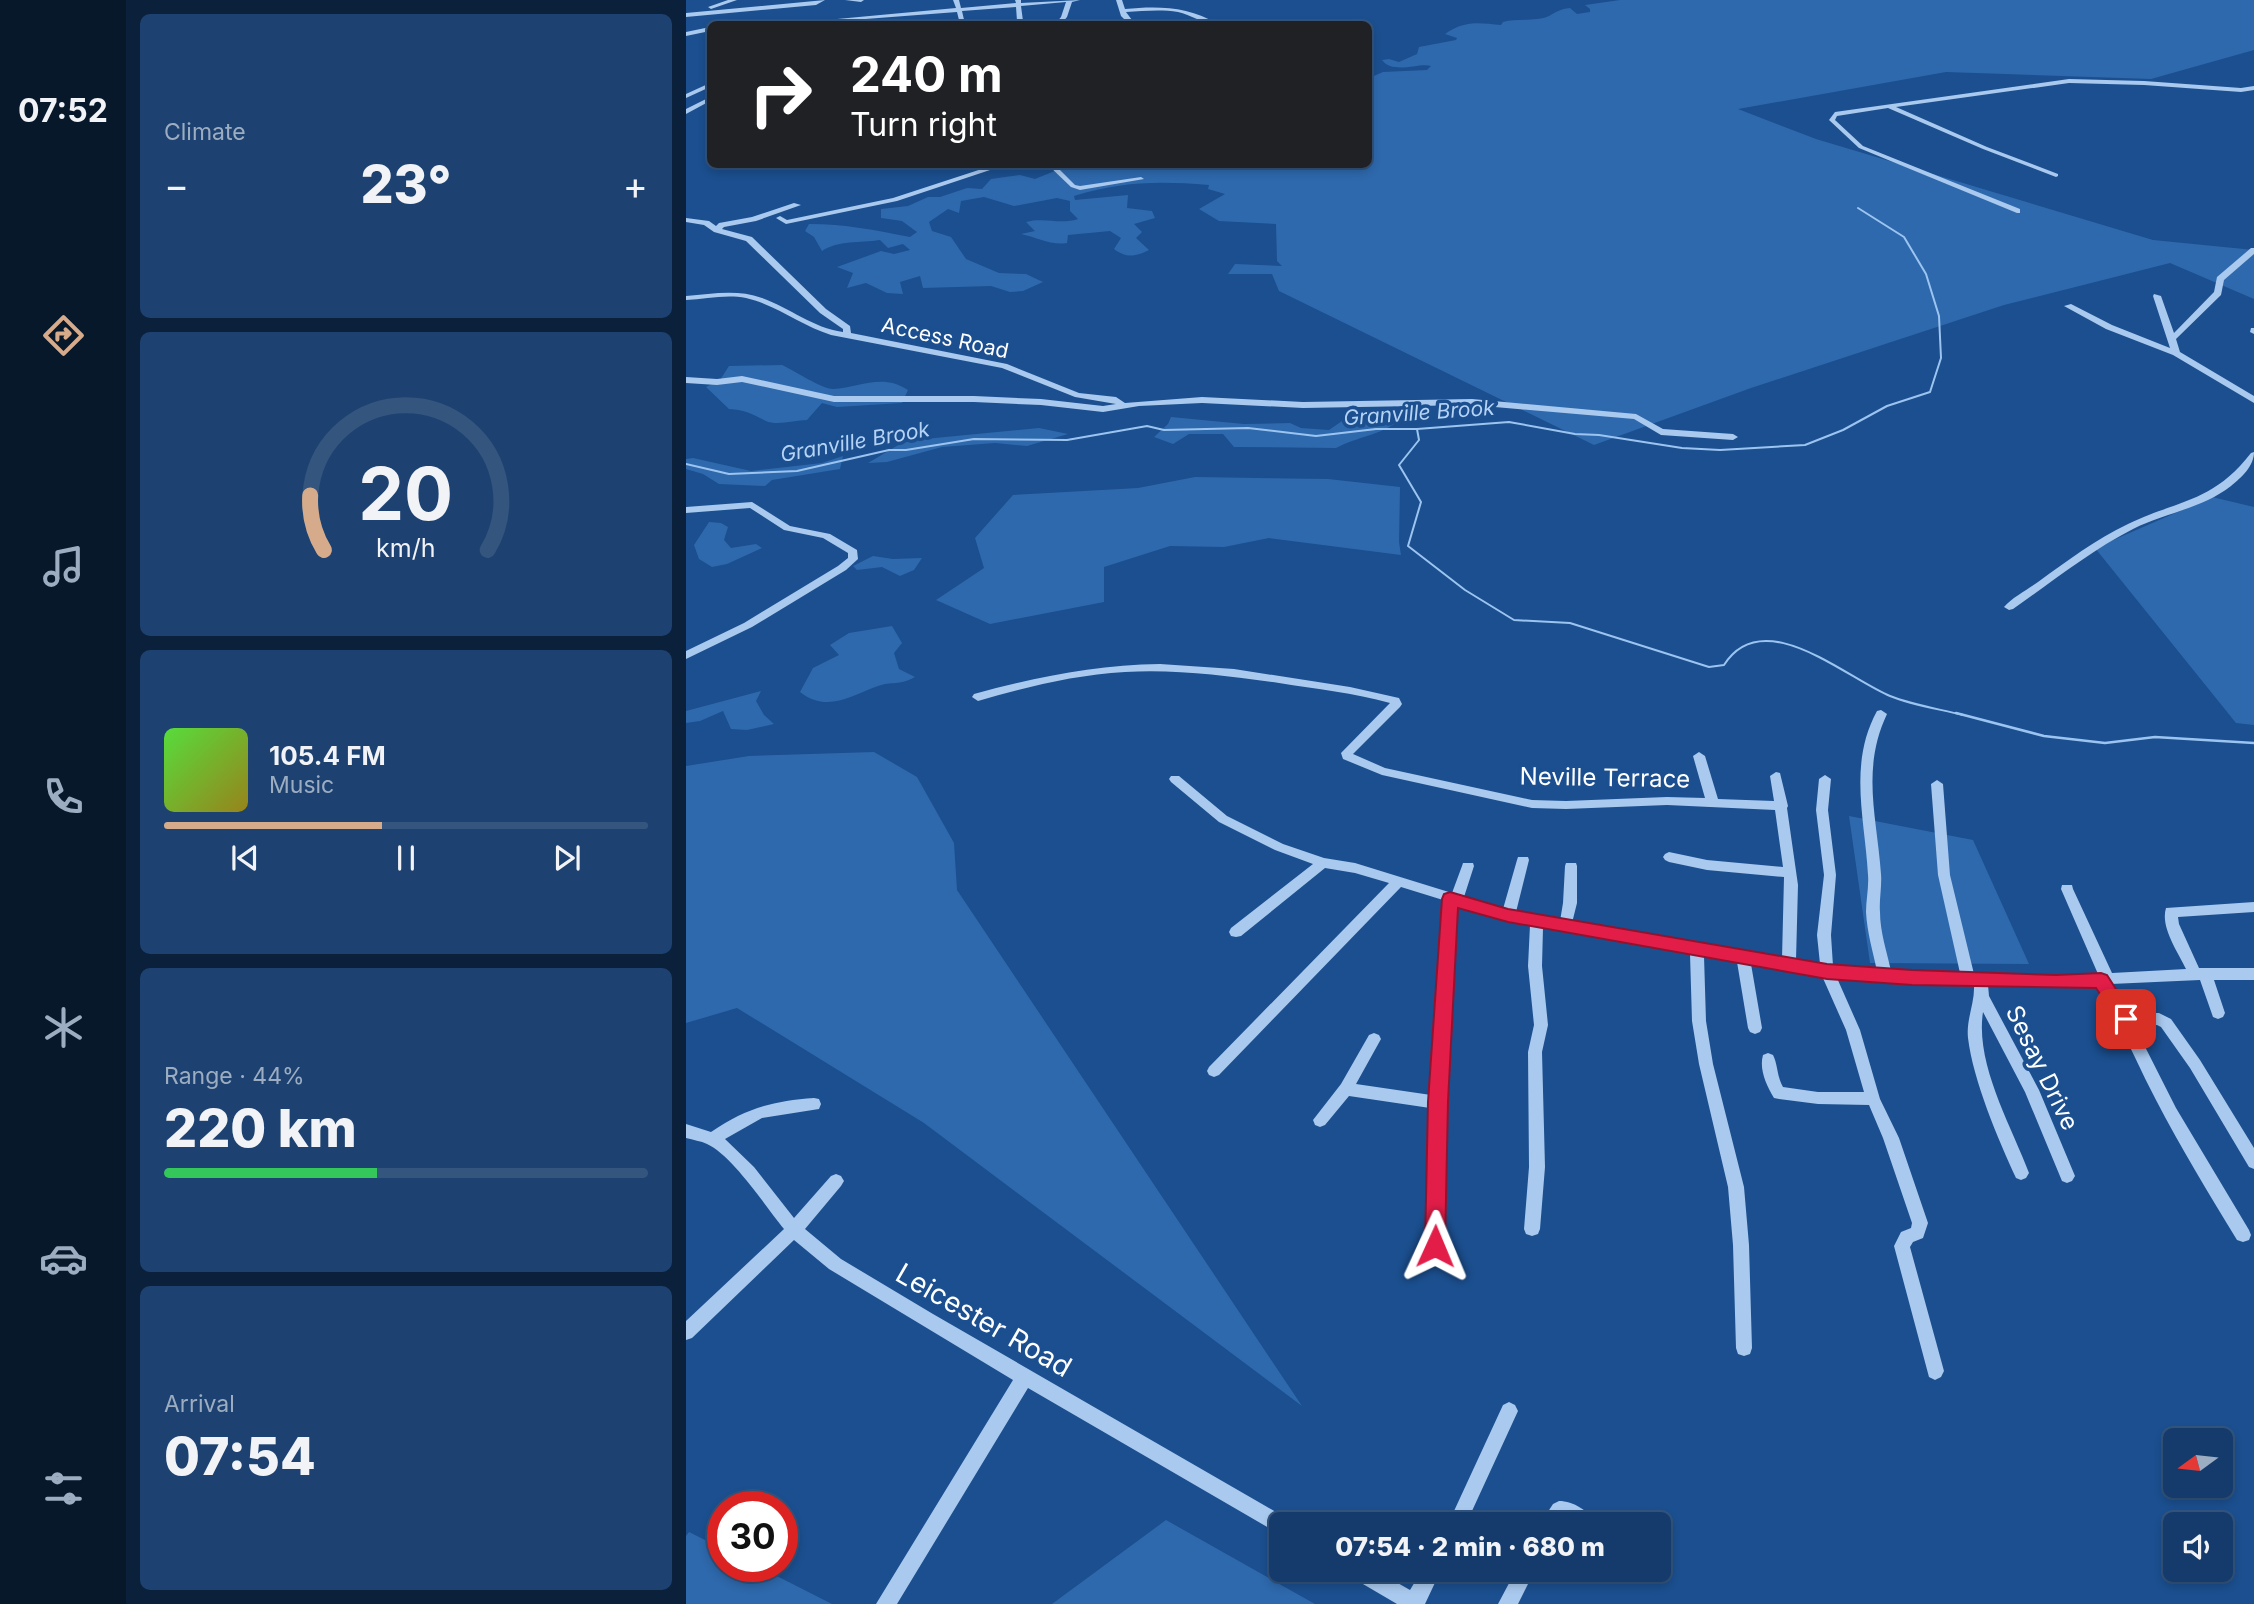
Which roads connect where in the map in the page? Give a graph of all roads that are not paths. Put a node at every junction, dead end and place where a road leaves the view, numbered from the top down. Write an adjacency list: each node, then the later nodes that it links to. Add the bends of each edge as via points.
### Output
1 (734, 0): 15 (street)
2 (822, 0): 15 (street)
3 (848, 0): 4 (street)
4 (861, 0)
5 (956, 0): 13 (street)
6 (1070, 0): 7 (street); 10 (street); 21 (street)
7 (1077, 0)
8 (1119, 0): 14 (street)
9 (1151, 0): 12 (street)
10 (1018, 2): 13 (street); 20 (street)
11 (692, 7): 15 (street)
12 (1159, 7): 14 (street); 23 (street, via 1190,11)
13 (957, 9): 16 (street); 19 (street)
14 (1123, 11): 22 (street)
15 (687, 15): 24 (street)
16 (873, 17): 17 (street); 18 (street)
17 (853, 21)
18 (884, 21)
19 (961, 21)
20 (1020, 21)
21 (1061, 21)
22 (1130, 21)
23 (1208, 21)
24 (686, 23)
25 (707, 30): 26 (street)
26 (686, 34)
27 (707, 86): 29 (street)
28 (2252, 91): 31 (street, via 2069,81)
29 (686, 96)
30 (707, 101): 32 (street)
31 (1890, 107): 35 (street); 37 (street, via 1835,114 1832,120 1861,147)
32 (686, 112)
33 (993, 168): 39 (street, via 895,200 786,222 780,218 797,205)
34 (1054, 168): 36 (street, via 1080,188)
35 (2056, 174)
36 (1141, 178)
37 (2017, 211)
38 (686, 220): 39 (street, Access Road)
39 (717, 230): 44 (street, Access Road, via 749,239 823,312 847,328)
40 (2254, 250): 45 (street, via 2220,279 2218,293)
41 (2157, 296): 45 (street)
42 (686, 299): 44 (street, via 746,296 830,333)
43 (2068, 306): 46 (street)
44 (848, 335): 49 (street, Access Road, via 1004,366 1078,395 1116,400)
45 (2172, 339): 46 (street)
46 (2176, 353): 48 (street)
47 (686, 380): 49 (street, Access Road, via 742,379 834,399 974,399 1103,409)
48 (2254, 400)
49 (1122, 405): 50 (street, via 1202,400 1303,405 1472,402 1636,417 1661,432)
50 (1733, 437)
51 (2254, 455): 54 (street, via 2240,475 2220,491 2132,526)
52 (686, 510): 53 (street, via 752,505)
53 (787, 528): 55 (street, via 826,536 853,552 853,559 748,625)
54 (2009, 607)
55 (686, 655)
56 (978, 697): 63 (street, Neville Terrace, via 1049,676 1123,667 1222,669 1395,701 1347,753 1382,771 1532,804)
57 (1881, 714): 85 (street, via 1867,754 1868,826 1873,914)
58 (1699, 756): 63 (street)
59 (1776, 776): 64 (street)
60 (1175, 779): 67 (street, via 1245,832)
61 (1825, 779): 82 (street, via 1822,810 1830,875 1824,935)
62 (1937, 784): 86 (street, Sesay Drive, via 1944,875)
63 (1713, 803): 64 (street, Neville Terrace)
64 (1782, 806): 70 (street)
65 (1669, 857): 70 (street)
66 (1523, 860): 75 (street)
67 (1323, 863): 71 (street); 78 (street)
68 (1468, 866): 73 (street)
69 (1571, 866): 77 (street)
70 (1788, 872): 81 (street, via 1793,905)
71 (1399, 881): 73 (street); 94 (street)
72 (2067, 889): 87 (street)
73 (1453, 899): 75 (street); 97 (street)
74 (2254, 907): 83 (street, via 2171,912 2172,923)
75 (1508, 916): 76 (street)
76 (1537, 921): 77 (street); 106 (street, via 1535,966 1541,1025 1535,1052 1537,1167)
77 (1564, 926): 79 (street)
78 (1236, 932)
79 (1697, 949): 80 (street); 111 (street, via 1699,1021 1706,1064 1736,1187)
80 (1743, 957): 81 (street); 91 (street)
81 (1789, 964): 82 (street)
82 (1827, 971): 85 (street); 96 (street, via 1853,1030)
83 (2200, 974): 84 (street); 87 (street); 89 (street)
84 (2254, 974)
85 (1885, 976): 86 (street)
86 (1974, 978): 87 (street); 88 (street, Sesay Drive)
87 (2104, 980): 90 (street)
88 (1982, 996): 103 (street, via 1976,1006 1980,1070); 104 (street, Sesay Drive, via 2032,1090)
89 (2218, 1013)
90 (2126, 1019): 102 (street, via 2166,1023); 108 (street, via 2178,1127)
91 (1755, 1028)
92 (1374, 1040): 95 (street)
93 (1769, 1059): 96 (street, via 1779,1093)
94 (1214, 1071)
95 (1346, 1089): 97 (street); 99 (street)
96 (1873, 1099): 112 (street, via 1920,1223 1917,1233 1907,1237 1902,1246)
97 (1438, 1102): 109 (street)
98 (814, 1104): 101 (street, via 754,1113)
99 (1320, 1119)
100 (686, 1132): 101 (street, Leicester Road)
101 (713, 1139): 107 (street, Leicester Road, via 749,1172)
102 (2254, 1162)
103 (2021, 1173)
104 (2067, 1176)
105 (836, 1181): 107 (street)
106 (1532, 1229)
107 (794, 1230): 110 (street); 113 (street, Leicester Road, via 864,1282)
108 (2243, 1235)
109 (1435, 1246)
110 (686, 1332)
111 (1744, 1348)
112 (1935, 1371)
113 (1025, 1377): 116 (street, Leicester Road); 120 (street)
114 (1509, 1411): 115 (street)
115 (1463, 1512)
116 (1269, 1519)
117 (1378, 1582): 121 (street)
118 (1426, 1582): 121 (street)
119 (1520, 1582): 122 (street)
120 (886, 1604)
121 (1414, 1604)
122 (1508, 1604)

